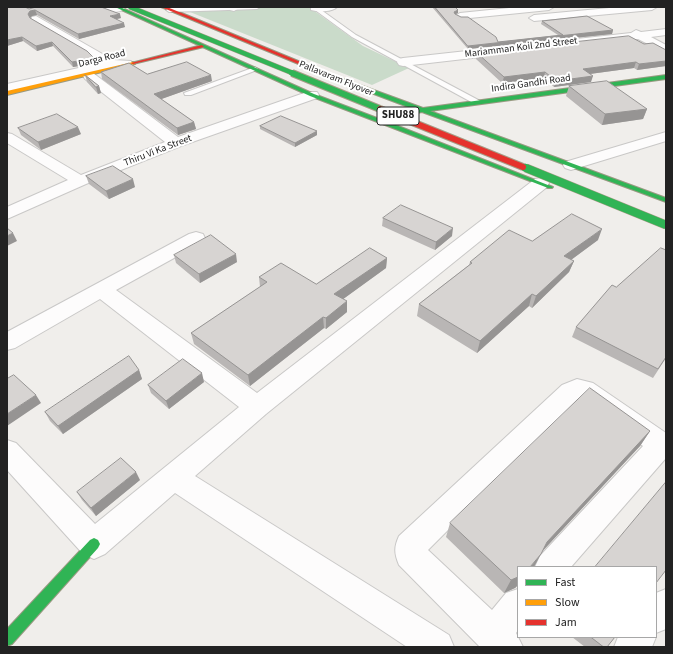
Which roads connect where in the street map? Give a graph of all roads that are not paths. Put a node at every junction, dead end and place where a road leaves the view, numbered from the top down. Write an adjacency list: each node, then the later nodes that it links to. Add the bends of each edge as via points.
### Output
1 (99, 7): 8 (lane, via 107,10)
2 (141, 7): 41 (main road, Pallavaram Flyover / SHU88, bridge, via 258,56)
3 (234, 7): 4 (lane); 9 (lane)
4 (257, 7)
5 (332, 7): 10 (street)
6 (555, 7): 12 (street)
7 (652, 7): 11 (street)
8 (123, 8): 17 (main road); 42 (main road, Pallavaram Flyover / SHU88, bridge)
9 (166, 8): 31 (main road)
10 (314, 8): 19 (lane, via 354,36)
11 (595, 10): 13 (street); 16 (street)
12 (460, 16)
13 (534, 18)
14 (36, 19): 20 (street)
15 (666, 32): 16 (street, Mariamman Koil 2nd Street)
16 (639, 35): 18 (street); 19 (street, Mariamman Koil 2nd Street)
17 (202, 46): 21 (main road, Darga Road); 22 (main road)
18 (664, 48)
19 (403, 62): 30 (lane)
20 (111, 64): 21 (street); 25 (street)
21 (128, 64): 23 (street); 26 (main road, Darga Road)
22 (254, 69): 27 (lane); 28 (main road)
23 (89, 76): 29 (street); 35 (street)
24 (666, 77): 30 (main road, Indira Gandhi Road)
25 (7, 88)
26 (7, 93)
27 (188, 93)
28 (312, 95): 32 (main road); 35 (street, Thiru Vi Ka Street)
29 (7, 96)
30 (478, 102): 31 (main road, Indira Gandhi Road)
31 (422, 110): 32 (main road, Indira Gandhi Road); 36 (main road)
32 (377, 120): 38 (main road)
33 (666, 136): 36 (street)
34 (7, 137): 37 (street)
35 (176, 143): 37 (street, Thiru Vi Ka Street)
36 (571, 165): 39 (main road)
37 (80, 181): 40 (street, Thiru Vi Ka Street)
38 (541, 183): 43 (main road); 47 (street)
39 (666, 200)
40 (7, 214)
41 (666, 216)
42 (666, 225)
43 (666, 234)
44 (196, 238): 45 (street)
45 (101, 289): 46 (street); 47 (street)
46 (7, 342)
47 (257, 407): 50 (street)
48 (663, 446): 52 (street); 58 (street, via 584,390 576,389 410,546 410,554)
49 (7, 451): 51 (street)
50 (174, 477): 51 (street); 59 (street)
51 (94, 544): 57 (main road)
52 (553, 566)
53 (666, 605): 55 (street)
54 (517, 607): 58 (street)
55 (657, 616)
56 (638, 638): 60 (street)
57 (7, 639)
58 (498, 641)
59 (437, 647)
60 (631, 647)

